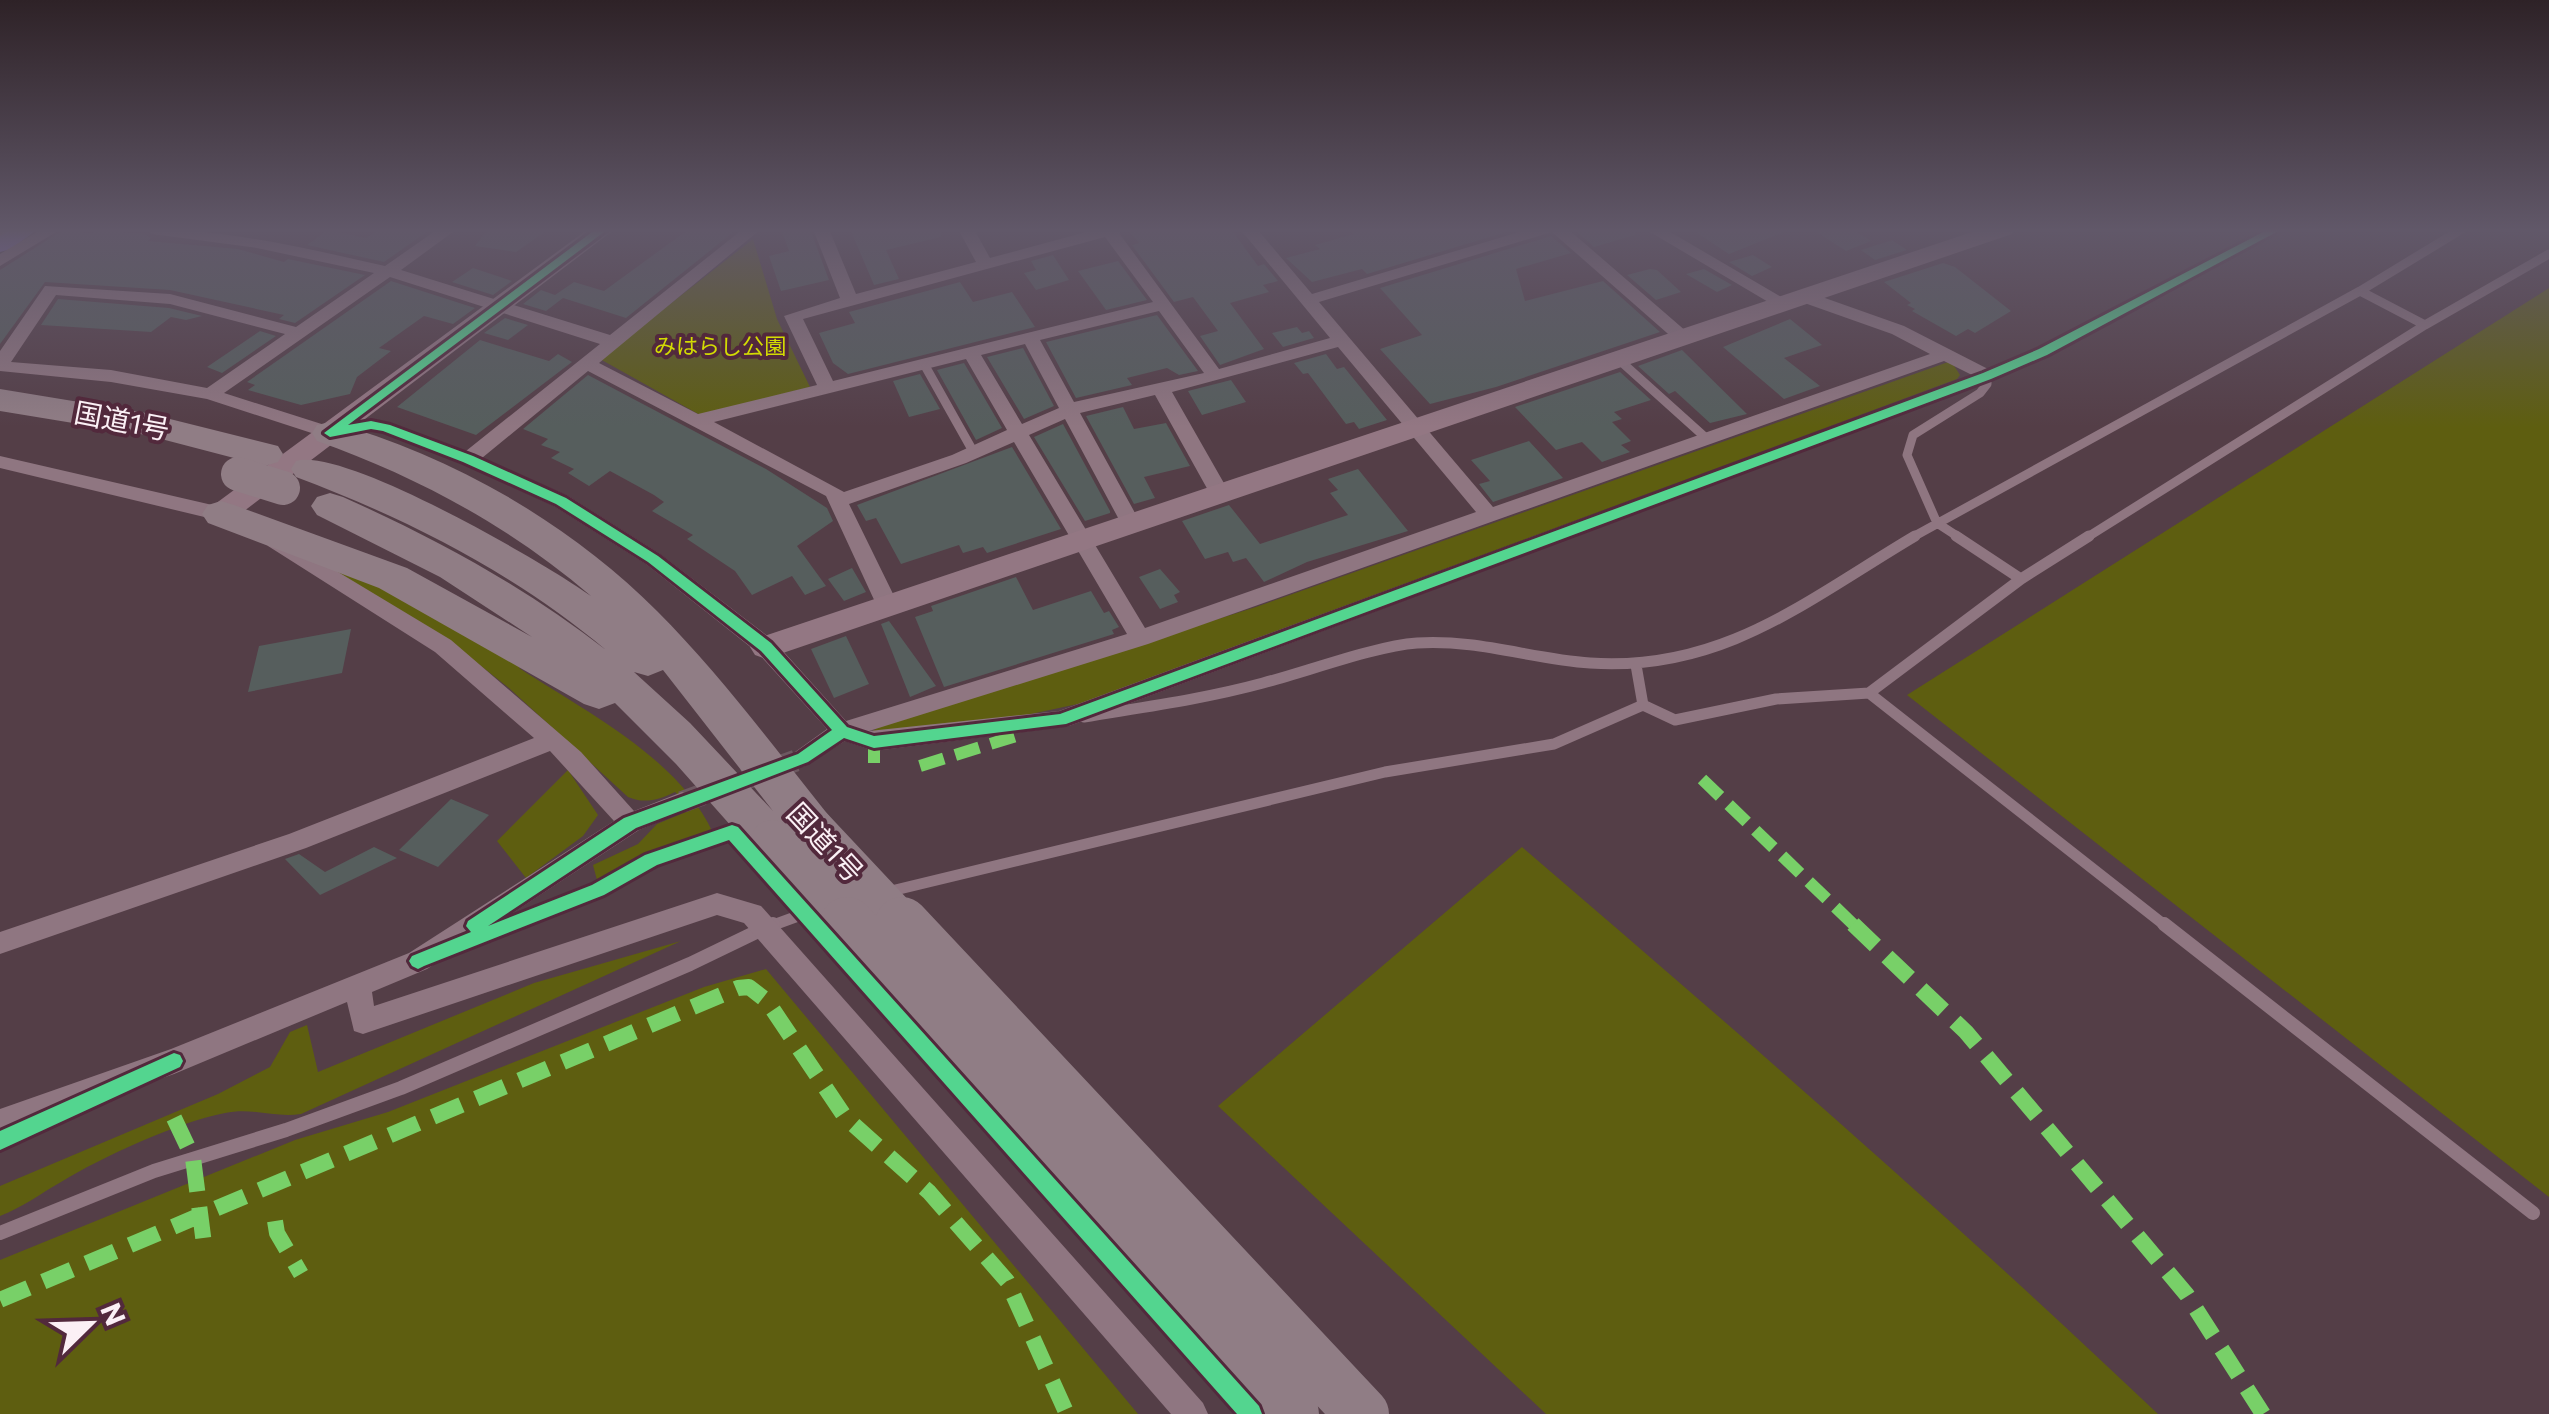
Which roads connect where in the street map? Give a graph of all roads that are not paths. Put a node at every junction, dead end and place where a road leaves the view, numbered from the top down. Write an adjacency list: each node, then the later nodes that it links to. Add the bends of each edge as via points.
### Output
1 (48, 295): 35 (street)
2 (125, 295): 25 (street, via 170,298)
3 (356, 295): 25 (street)
4 (468, 295): 22 (street)
5 (511, 295): 22 (street)
6 (669, 295): 29 (street)
7 (847, 295): 21 (street)
8 (875, 295): 21 (street)
9 (1155, 295): 23 (street)
10 (1305, 295): 20 (street)
11 (1326, 295): 20 (street)
12 (1634, 295): 26 (street)
13 (1783, 295): 19 (street)
14 (1803, 295): 19 (street)
15 (2151, 295): 37 (street)
16 (2351, 295): 57 (lane)
17 (2370, 295): 24 (lane)
18 (2476, 295): 24 (lane)
19 (1791, 299): 26 (street); 31 (street, via 1898,330)
20 (1309, 300): 28 (street)
21 (850, 302): 38 (street, via 793,316)
22 (498, 304): 29 (street); 51 (street)
23 (1162, 305): 27 (street); 36 (street)
24 (2425, 324): 59 (lane)
25 (300, 333): 40 (street)
26 (1681, 336): 32 (street)
27 (1030, 338): 30 (street); 42 (street)
28 (1343, 340): 36 (street); 45 (street)
29 (610, 341): 33 (street)
30 (971, 353): 34 (street); 46 (street)
31 (1948, 354): 37 (street); 47 (street)
32 (1617, 358): 45 (street); 47 (lane)
33 (586, 363): 43 (street); 49 (street)
34 (924, 364): 38 (street); 48 (lane)
35 (0, 365): 40 (street)
36 (1215, 376): 39 (street)
37 (1987, 376): 57 (lane, via 1980,392 1912,436 1907,455); 66 (street)
38 (827, 387): 43 (street)
39 (1161, 389): 42 (street); 52 (street)
40 (210, 394): 51 (street)
41 (0, 400): 51 (highway, 国道1号, via 146,424)
42 (1071, 409): 46 (street); 56 (street)
43 (697, 420): 53 (street)
44 (0, 421): 51 (highway, 国道1号)
45 (1416, 427): 52 (street); 54 (street)
46 (1019, 433): 48 (street); 58 (street)
47 (1706, 438): 54 (street)
48 (974, 453): 53 (street)
49 (468, 459): 51 (street, via 371,426); 62 (street, via 602,525)
50 (0, 462): 55 (street)
51 (285, 463): 55 (street); 70 (highway, 国道1号, via 368,522 480,581 592,660 644,704); 72 (highway, via 383,450 545,539 674,655)
52 (1219, 492): 56 (street)
53 (840, 500): 60 (street)
54 (1490, 516): 61 (street)
55 (233, 518): 68 (street, via 443,646); 70 (highway, via 393,578 604,696)
56 (1130, 522): 58 (street)
57 (1937, 523): 59 (lane); 63 (lane, via 1741,640)
58 (1082, 539): 60 (street); 61 (street)
59 (2020, 579): 64 (lane)
60 (888, 604): 62 (street)
61 (1140, 638): 67 (street)
62 (766, 647): 67 (street)
63 (1636, 665): 65 (lane); 66 (lane, via 1414,642 1216,696)
64 (1869, 693): 65 (lane, via 1776,699 1675,720); 79 (lane)
65 (1642, 704): 74 (lane, via 1554,744 1385,772)
66 (1061, 720): 69 (street)
67 (842, 731): 69 (street); 69 (street, via 803,758)
68 (551, 740): 71 (street); 75 (street, via 297,841)
69 (874, 742)
70 (691, 782): 71 (street); 72 (highway, 国道1号)
71 (630, 822): 76 (street)
72 (793, 835): 82 (highway, 国道1号, bridge); 83 (highway, 国道1号, bridge)
73 (598, 890): 76 (lane)
74 (767, 926): 77 (street, via 738,907 717,904 363,1022); 80 (lane, via 400,1088 154,1171); 81 (street)
75 (0, 943)
76 (418, 960): 77 (street)
77 (358, 988): 78 (street)
78 (0, 1122)
79 (2533, 1213)
80 (0, 1234)
81 (1192, 1414)
82 (1292, 1414)
83 (1362, 1414)

